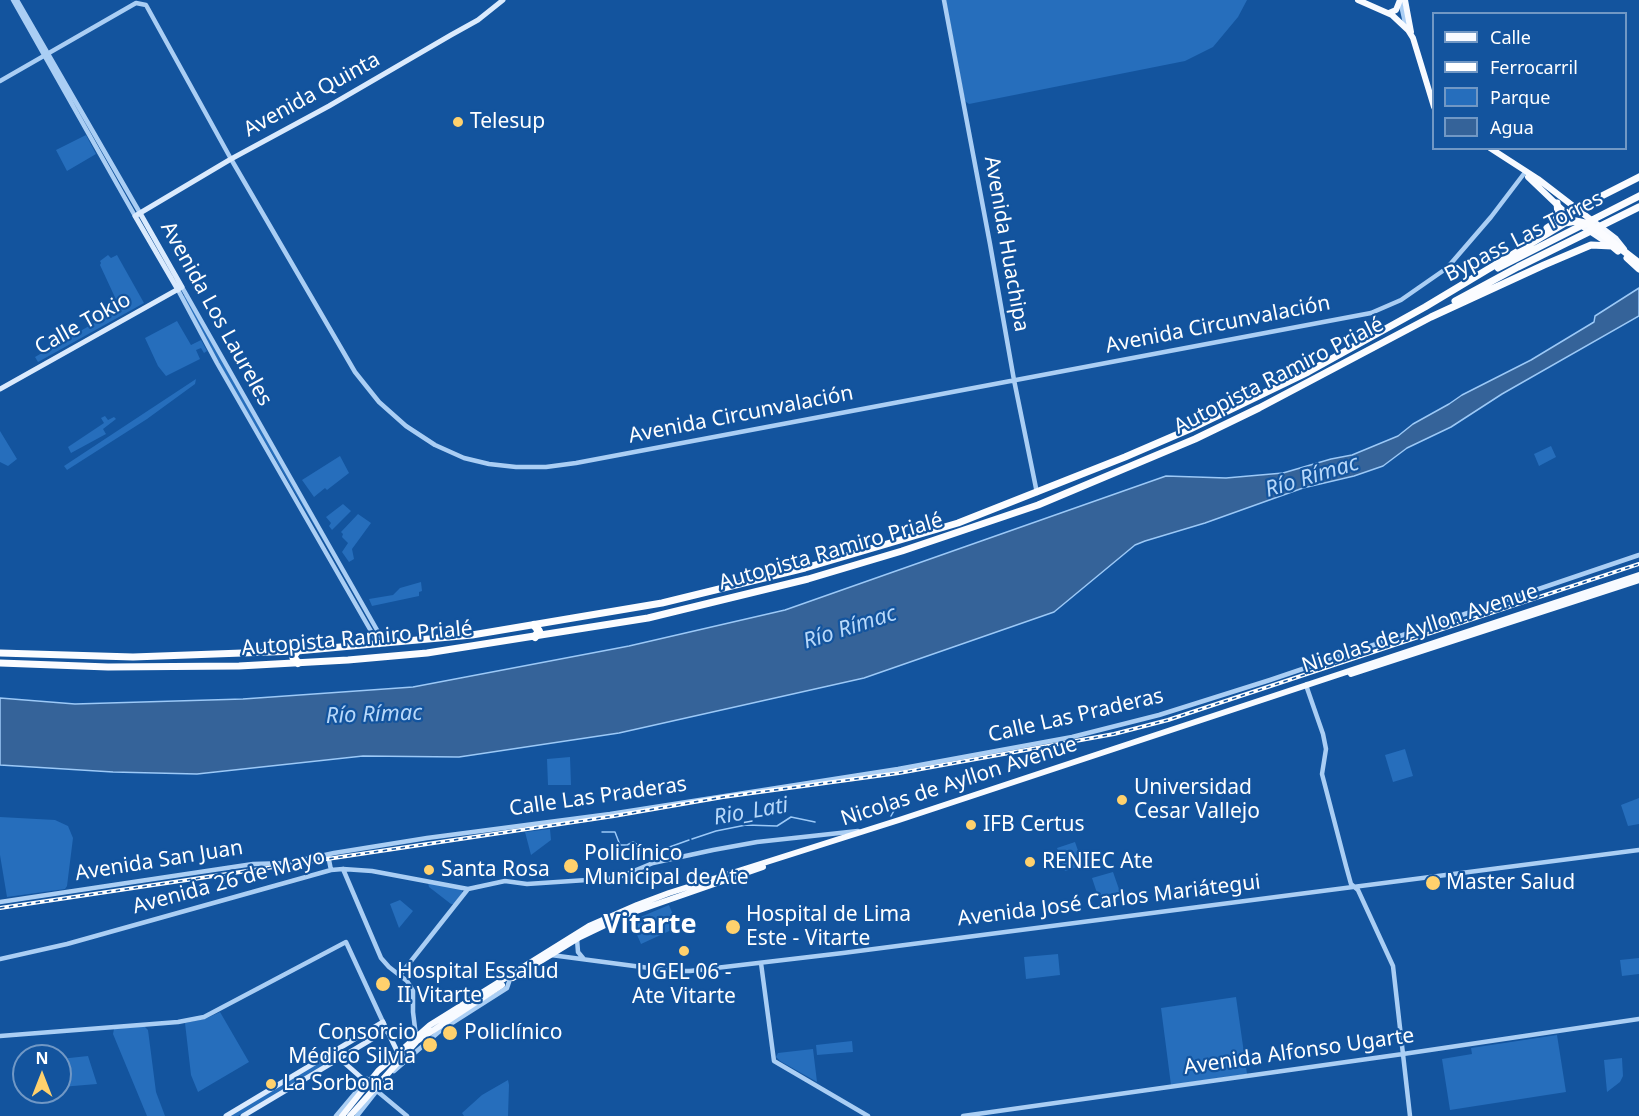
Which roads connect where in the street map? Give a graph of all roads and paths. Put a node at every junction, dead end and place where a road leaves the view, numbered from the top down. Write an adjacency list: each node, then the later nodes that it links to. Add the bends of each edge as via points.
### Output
1 (15, 0): 11 (street, Avenida Los Laureles)
2 (503, 0): 17 (main road, Avenida Quinta, via 478,20)
3 (944, 0): 36 (street, Avenida Huachipa)
4 (1358, 0): 6 (main road)
5 (1365, 0): 6 (main road)
6 (1375, 7): 8 (main road)
7 (1402, 7): 8 (main road); 8 (main road); 9 (main road); 10 (main road)
8 (1389, 13)
9 (1406, 27): 10 (main road); 14 (main road)
10 (1413, 38): 13 (main road)
11 (46, 54): 12 (street); 17 (street, Avenida Circunvalación, via 136,3 146,5); 24 (street, Avenida Los Laureles)
12 (0, 81)
13 (1432, 100)
14 (1432, 107)
15 (1488, 150): 18 (main road)
16 (1493, 150): 18 (main road)
17 (231, 159): 24 (main road, Avenida Quinta); 36 (street, Avenida Circunvalación, via 355,372 379,402 406,426 435,446 464,458 516,467 568,464)
18 (1525, 173): 21 (main road); 23 (main road); 36 (street, Avenida Circunvalación, via 1451,265 1386,307 1356,316)
19 (1639, 177): 23 (highway)
20 (1639, 196): 34 (highway, Bypass Las Torres)
21 (1557, 203): 25 (main road); 26 (highway)
22 (1639, 207): 35 (highway, Bypass Las Torres, via 1518,267)
23 (1576, 209): 25 (highway); 28 (main road, via 1616,239)
24 (138, 215): 33 (main road, Avenida Los Laureles)
25 (1570, 217): 26 (highway); 27 (main road); 29 (highway)
26 (1554, 224): 32 (highway)
27 (1614, 245): 28 (highway); 29 (highway, Autopista Ramiro Prialé, via 1591,245); 30 (highway); 32 (highway, Autopista Ramiro Prialé, via 1585,222 1574,221)
28 (1624, 250): 30 (highway)
29 (1569, 254): 35 (highway, Autopista Ramiro Prialé)
30 (1637, 262): 31 (highway)
31 (1639, 269)
32 (1473, 278): 34 (highway, Autopista Ramiro Prialé)
33 (180, 288): 37 (main road, Calle Tokio); 46 (street, Avenida Los Laureles)
34 (1425, 307): 38 (highway, Autopista Ramiro Prialé, via 1283,385)
35 (1431, 317): 39 (highway, Autopista Ramiro Prialé, via 1206,434)
36 (1014, 380): 38 (street, Avenida Huachipa)
37 (0, 389)
38 (1037, 493): 39 (highway, via 1033,502); 44 (highway, Autopista Ramiro Prialé, via 958,523 805,568 662,603)
39 (994, 521): 45 (highway, Autopista Ramiro Prialé, via 808,579 648,618)
40 (1639, 555): 54 (street, Calle Las Praderas, via 1270,680 1098,732 898,769)
41 (1639, 575): 43 (main road, Nicolas de Ayllon Avenue)
42 (1639, 580): 43 (main road, Nicolas de Ayllon Avenue)
43 (1556, 604): 51 (main road, Nicolas de Ayllon Avenue)
44 (534, 625): 45 (highway, via 538,630); 46 (highway, Autopista Ramiro Prialé)
45 (534, 637): 50 (highway, Autopista Ramiro Prialé, via 427,653)
46 (382, 644): 47 (highway, Autopista Ramiro Prialé)
47 (297, 651): 48 (highway, Autopista Ramiro Prialé, via 134,657); 50 (highway, via 292,657)
48 (0, 653)
49 (0, 663): 50 (highway, Autopista Ramiro Prialé, via 108,667)
50 (298, 663)
51 (1307, 686): 52 (main road, Nicolas de Ayllon Avenue); 59 (street, via 1325,741 1322,774)
52 (1262, 701): 53 (main road, Nicolas de Ayllon Avenue); 62 (main road, Nicolas de Ayllon Avenue, via 669,899 622,916)
53 (869, 829): 60 (street, via 714,850 653,863 621,877 527,884 505,881); 75 (main road, Nicolas de Ayllon Avenue, via 669,893 589,926)
54 (465, 833): 56 (street, Avenida San Juan)
55 (1639, 850): 59 (street, Avenida José Carlos Mariátegui)
56 (328, 855): 58 (street); 61 (street, Avenida San Juan)
57 (343, 869): 58 (street, Avenida 26 de Mayo); 60 (street, Avenida 26 de Mayo, via 372,870); 67 (street, via 384,962)
58 (331, 870): 65 (street, Avenida 26 de Mayo)
59 (1355, 887): 66 (street, Avenida José Carlos Mariátegui); 78 (street, via 1393,966)
60 (468, 889): 67 (street)
61 (0, 902)
62 (577, 939): 63 (main road, Nicolas de Ayllon Avenue); 64 (street)
63 (551, 955): 64 (street, Avenida José Carlos Mariátegui); 68 (main road, Nicolas de Ayllon Avenue)
64 (583, 958): 66 (street, Avenida José Carlos Mariátegui, via 672,971)
65 (0, 959)
66 (761, 963): 88 (street, via 774,1061)
67 (400, 975): 75 (street, via 413,991)
68 (510, 979): 69 (main road, Nicolas de Ayllon Avenue); 72 (street, via 507,988)
69 (459, 1012): 72 (main road); 80 (main road, Nicolas de Ayllon Avenue, via 417,1041)
70 (1639, 1019): 78 (street, Avenida Alfonso Ugarte)
71 (383, 1022): 73 (main road); 74 (street, via 346,942 204,1017); 76 (main road)
72 (445, 1028): 80 (street)
73 (387, 1030): 77 (main road); 79 (main road)
74 (0, 1036)
75 (416, 1036): 77 (main road, Nicolas de Ayllon Avenue)
76 (334, 1052): 79 (main road); 83 (main road)
77 (398, 1053): 81 (main road, Nicolas de Ayllon Avenue, via 378,1071)
78 (1403, 1054): 89 (street, Avenida Alfonso Ugarte); 90 (street)
79 (339, 1059): 81 (main road); 84 (main road)
80 (388, 1076): 81 (main road, Nicolas de Ayllon Avenue)
81 (371, 1086): 82 (main road, Nicolas de Ayllon Avenue); 85 (street); 87 (street)
82 (351, 1114): 85 (main road); 86 (main road, Nicolas de Ayllon Avenue)
83 (226, 1116)
84 (243, 1116)
85 (336, 1116)
86 (342, 1116)
87 (407, 1116)
88 (868, 1116)
89 (963, 1116)
90 (1410, 1116)

